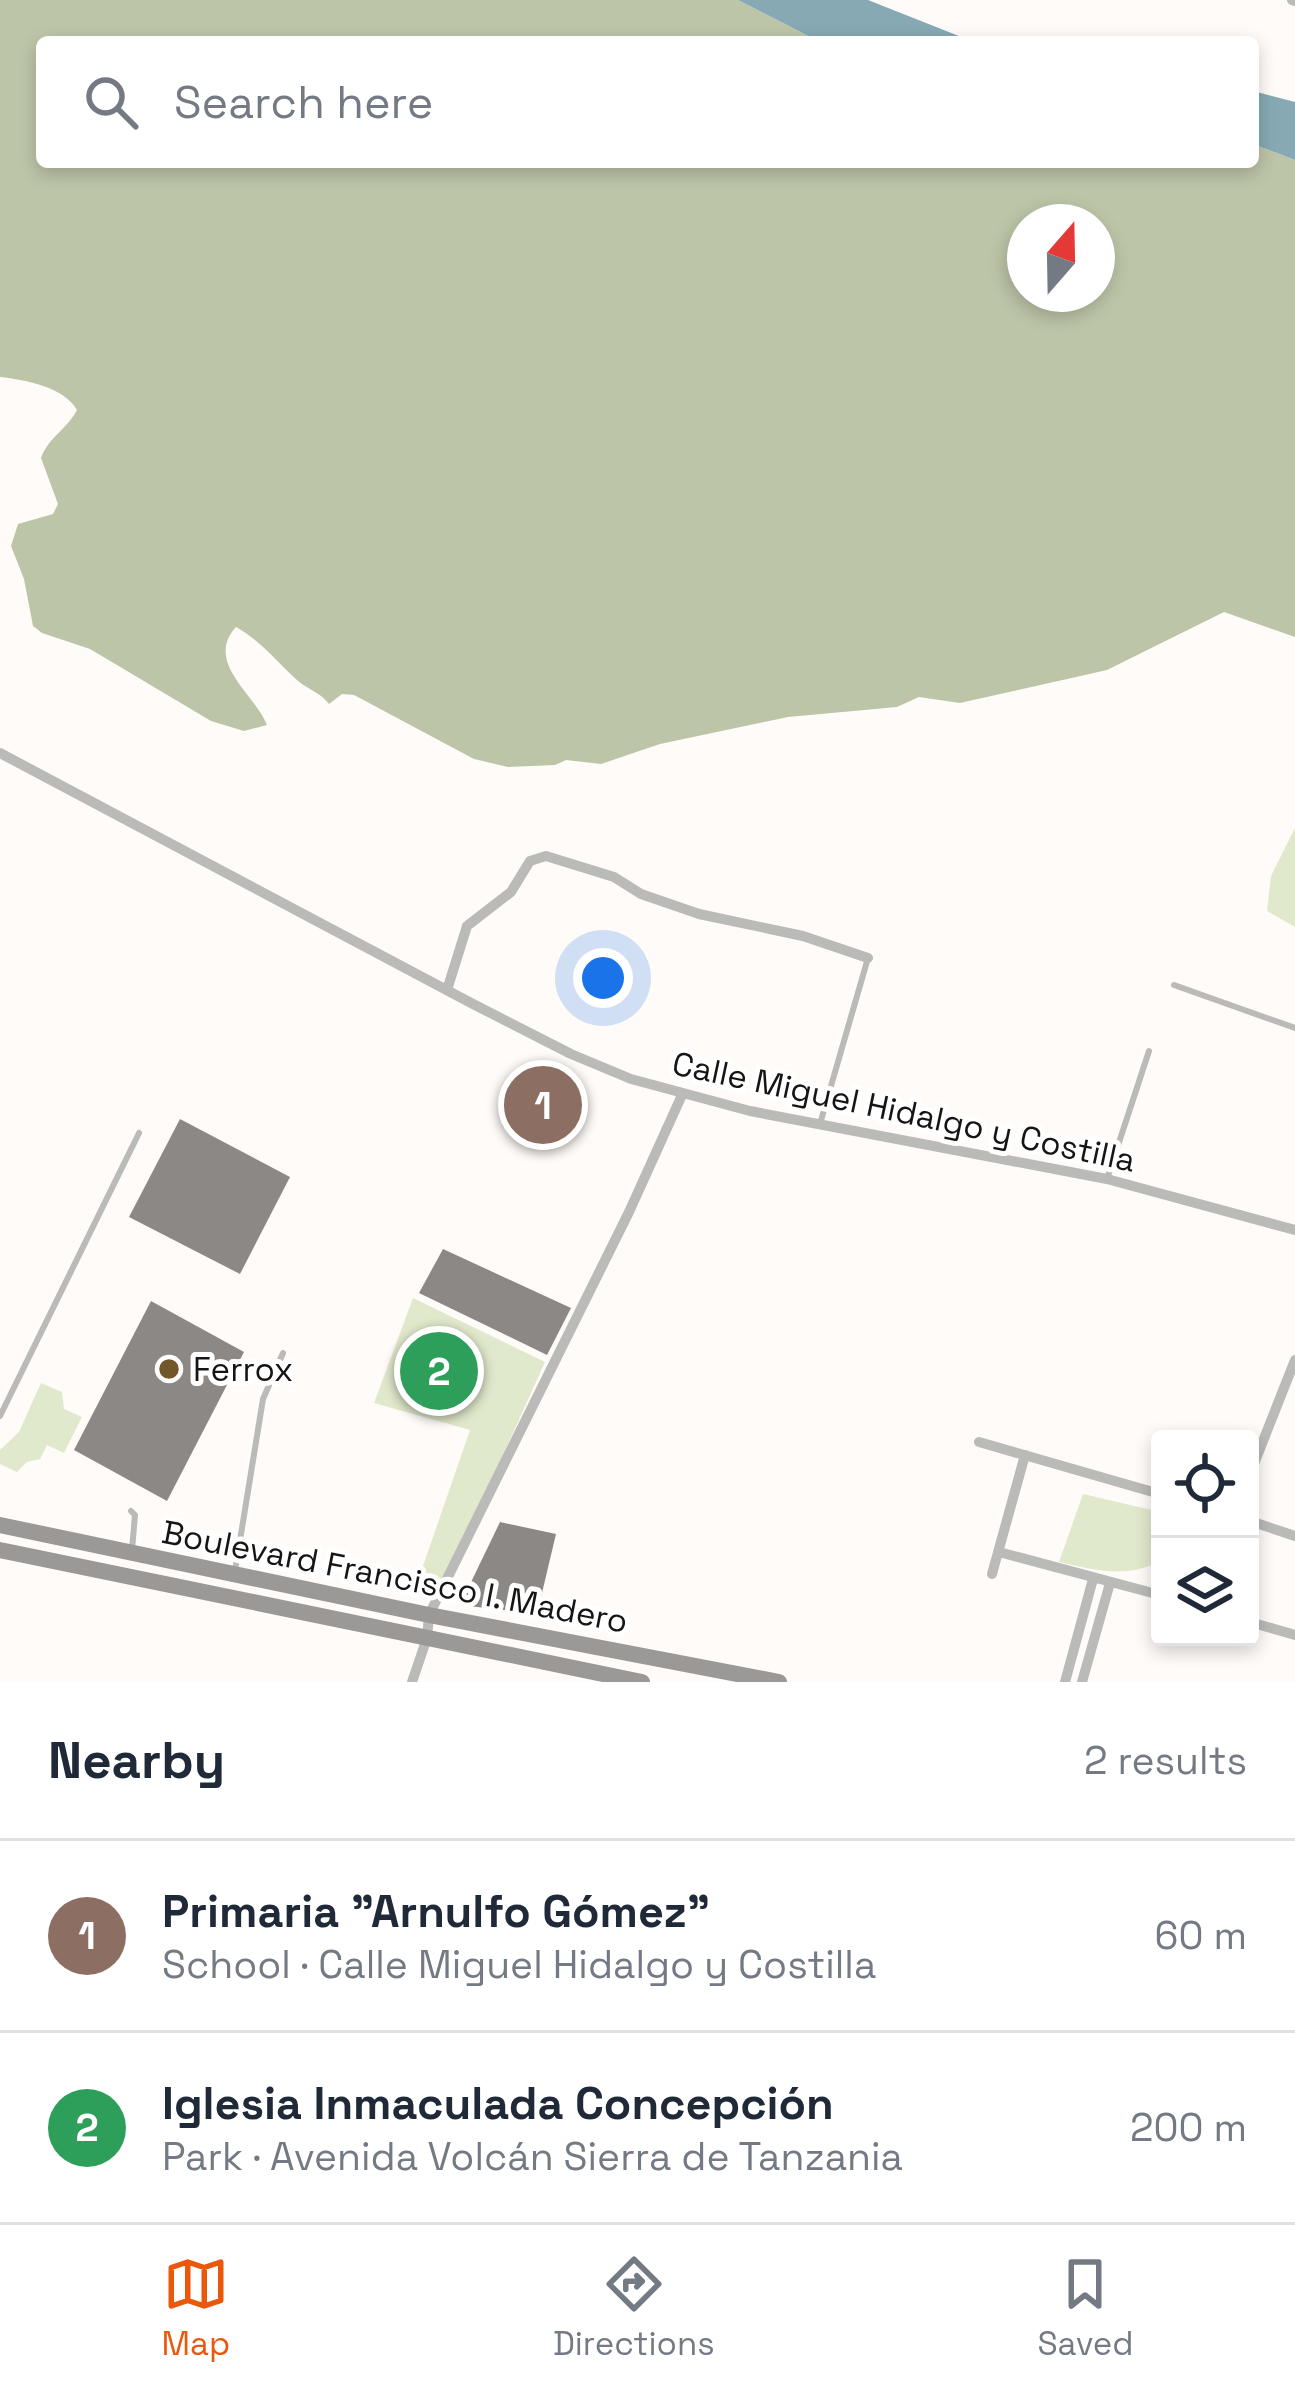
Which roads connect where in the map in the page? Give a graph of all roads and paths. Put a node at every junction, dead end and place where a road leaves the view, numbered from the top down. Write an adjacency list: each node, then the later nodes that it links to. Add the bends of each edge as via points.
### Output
1 (0, 753): 4 (street, Calle Miguel Hidalgo y Costilla)
2 (868, 958): 4 (street, via 699,914 546,856 530,861 511,892 467,926); 8 (lane)
3 (1174, 985): 5 (lane)
4 (447, 990): 7 (street, Calle Miguel Hidalgo y Costilla, via 571,1054)
5 (1295, 1028)
6 (1148, 1051): 10 (lane)
7 (682, 1095): 8 (street, Calle Miguel Hidalgo y Costilla); 31 (street)
8 (820, 1124): 10 (street, Calle Miguel Hidalgo y Costilla)
9 (139, 1133): 14 (lane)
10 (1107, 1179): 11 (street, Calle Miguel Hidalgo y Costilla)
11 (1295, 1230)
12 (283, 1353): 27 (lane, via 262,1399)
13 (1295, 1360): 16 (street)
14 (0, 1416)
15 (979, 1442): 17 (street)
16 (1259, 1451)
17 (1025, 1455): 18 (street); 24 (street)
18 (1151, 1491)
19 (131, 1510): 25 (lane)
20 (1259, 1524): 22 (street)
21 (6, 1526): 23 (lane); 25 (main road, Boulevard Francisco I. Madero)
22 (1295, 1536)
23 (4, 1551): 34 (main road, Boulevard Francisco I. Madero)
24 (999, 1552): 26 (street); 28 (street)
25 (132, 1553): 27 (main road, Boulevard Francisco I. Madero)
26 (992, 1574)
27 (235, 1575): 31 (main road, Boulevard Francisco I. Madero)
28 (1094, 1579): 29 (street); 38 (street)
29 (1110, 1583): 30 (street); 39 (street)
30 (1151, 1592)
31 (429, 1616): 34 (street); 37 (main road, Boulevard Francisco I. Madero)
32 (1259, 1625): 33 (street)
33 (1295, 1635)
34 (427, 1638): 35 (street); 36 (main road, Boulevard Francisco I. Madero)
35 (412, 1682)
36 (642, 1682)
37 (779, 1682)
38 (1065, 1682)
39 (1082, 1682)

